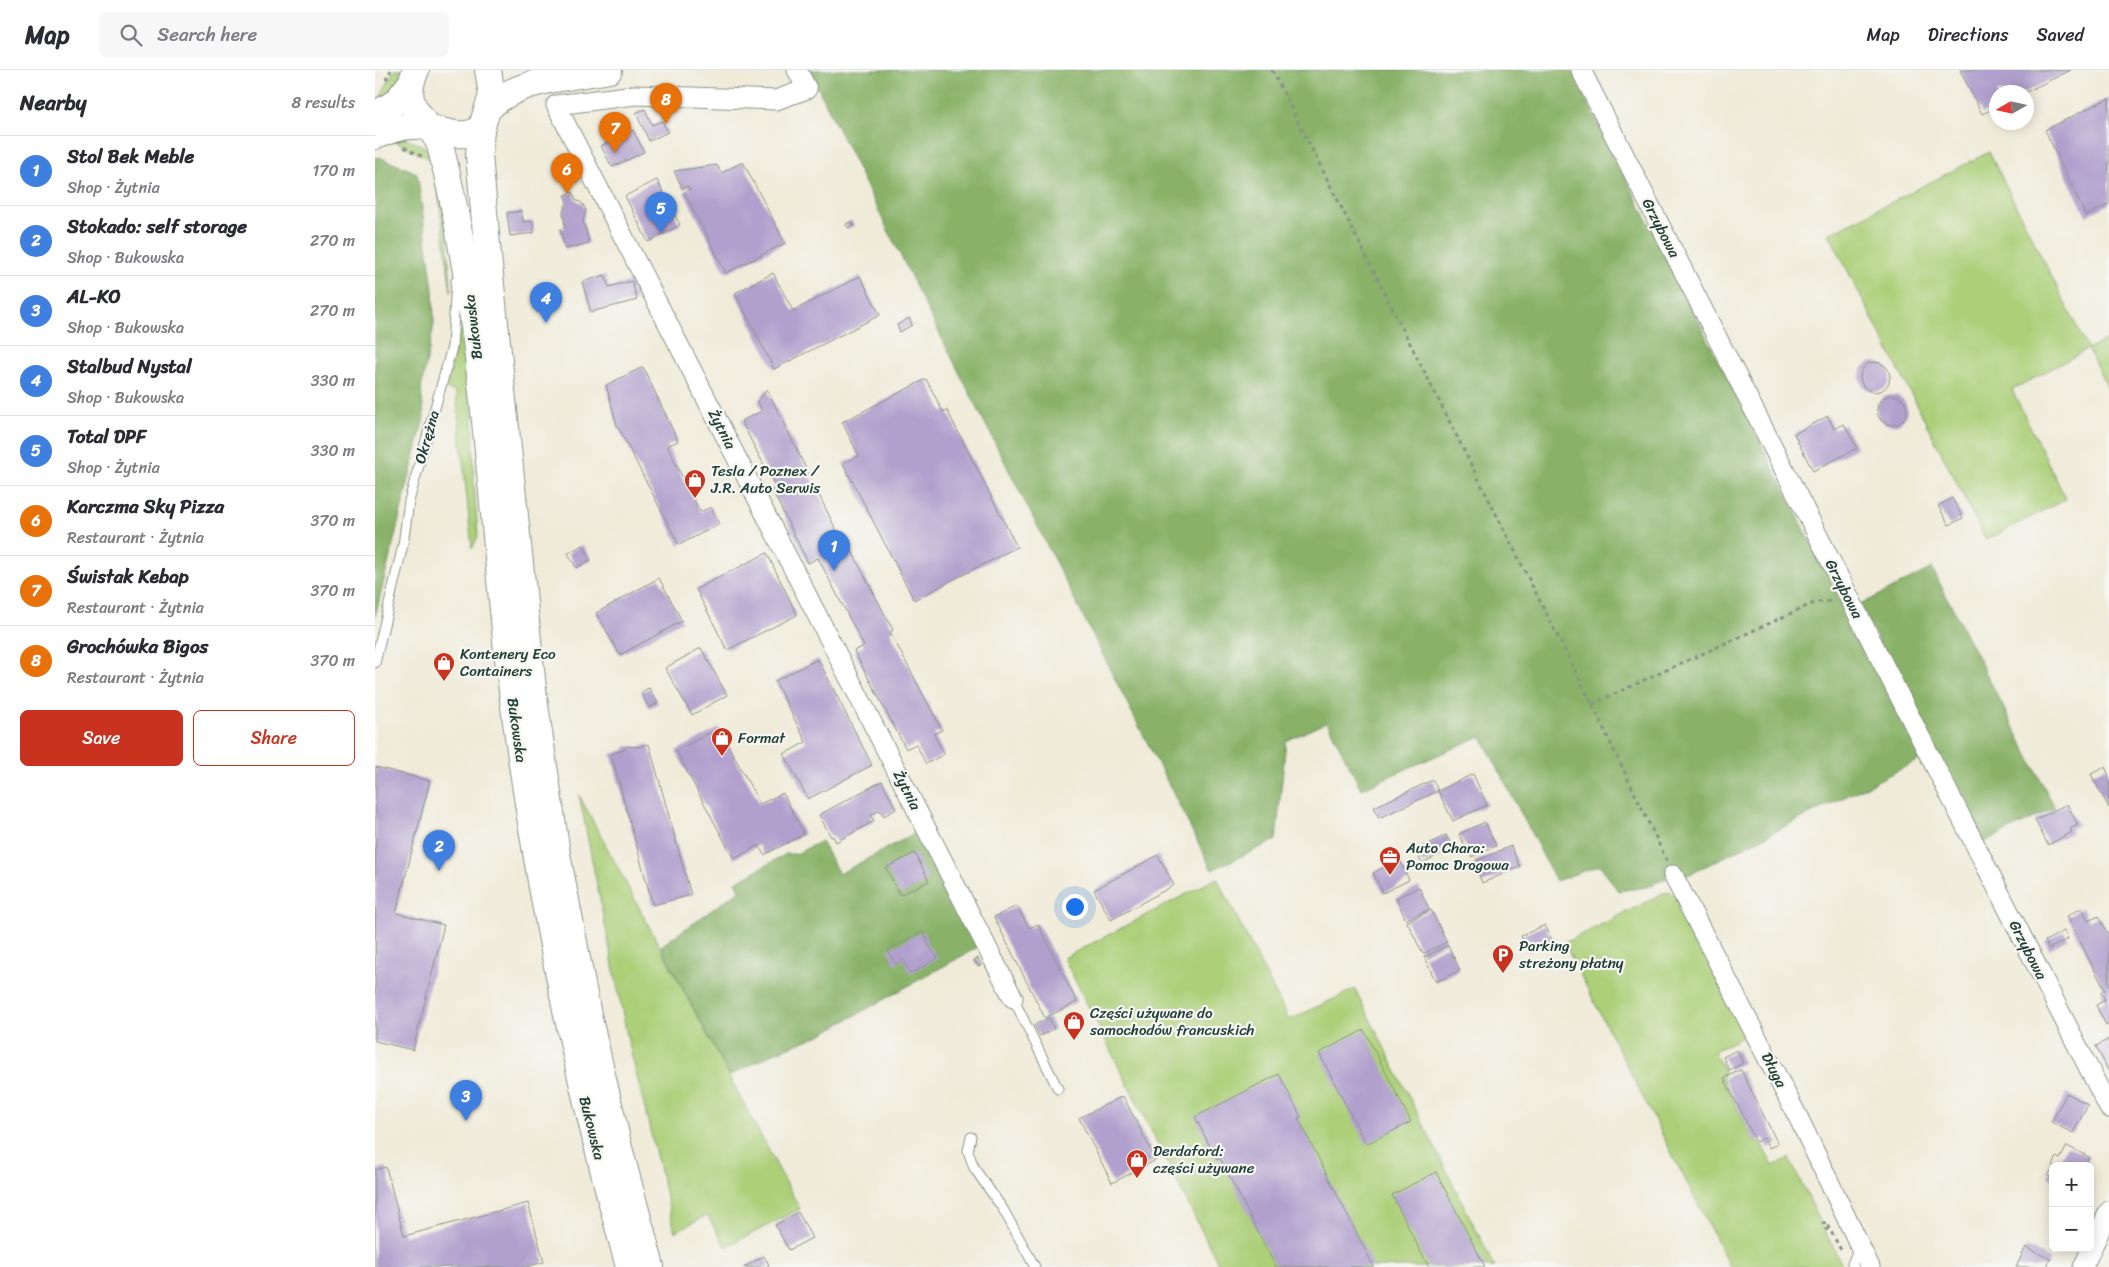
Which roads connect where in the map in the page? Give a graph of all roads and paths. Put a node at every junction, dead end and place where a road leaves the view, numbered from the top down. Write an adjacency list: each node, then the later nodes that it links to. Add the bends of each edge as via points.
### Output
1 (488, 70): 9 (main road, Bukowska, via 493,91)
2 (609, 70): 7 (main road)
3 (797, 70): 7 (street, via 807,89 776,100)
4 (1271, 70): 16 (path)
5 (1581, 70): 14 (street, Grzybowa)
6 (414, 76): 8 (main road, via 396,102); 10 (main road, Bukowska, via 410,94 414,109)
7 (551, 94): 9 (main road, via 507,93); 18 (street, Żytnia)
8 (375, 115)
9 (485, 119): 10 (main road, via 461,135); 27 (main road, Bukowska, via 479,155 488,256 544,769 587,1010)
10 (431, 129): 11 (main road, via 410,126); 13 (main road, Bukowska, via 440,145)
11 (386, 140): 12 (path)
12 (427, 159)
13 (455, 208): 15 (lane, Okrężna, via 456,303 452,347 409,501 403,545); 26 (main road, Bukowska, via 469,287 507,650 535,849 569,1028)
14 (1848, 596): 16 (path, via 1816,602); 20 (street, Grzybowa)
15 (375, 663)
16 (1592, 704): 17 (path)
17 (1673, 875): 25 (street, Długa, via 1799,1119)
18 (1013, 998): 19 (lane)
19 (1058, 1089)
20 (2109, 1108)
21 (971, 1137): 28 (lane, via 968,1152 974,1168 1003,1209)
22 (2109, 1211): 31 (street)
23 (1829, 1228): 24 (path)
24 (1825, 1230)
25 (1860, 1246): 29 (lane); 30 (street, Długa)
26 (629, 1267)
27 (651, 1267)
28 (1035, 1267)
29 (1853, 1267)
30 (1870, 1267)
31 (2083, 1267)

